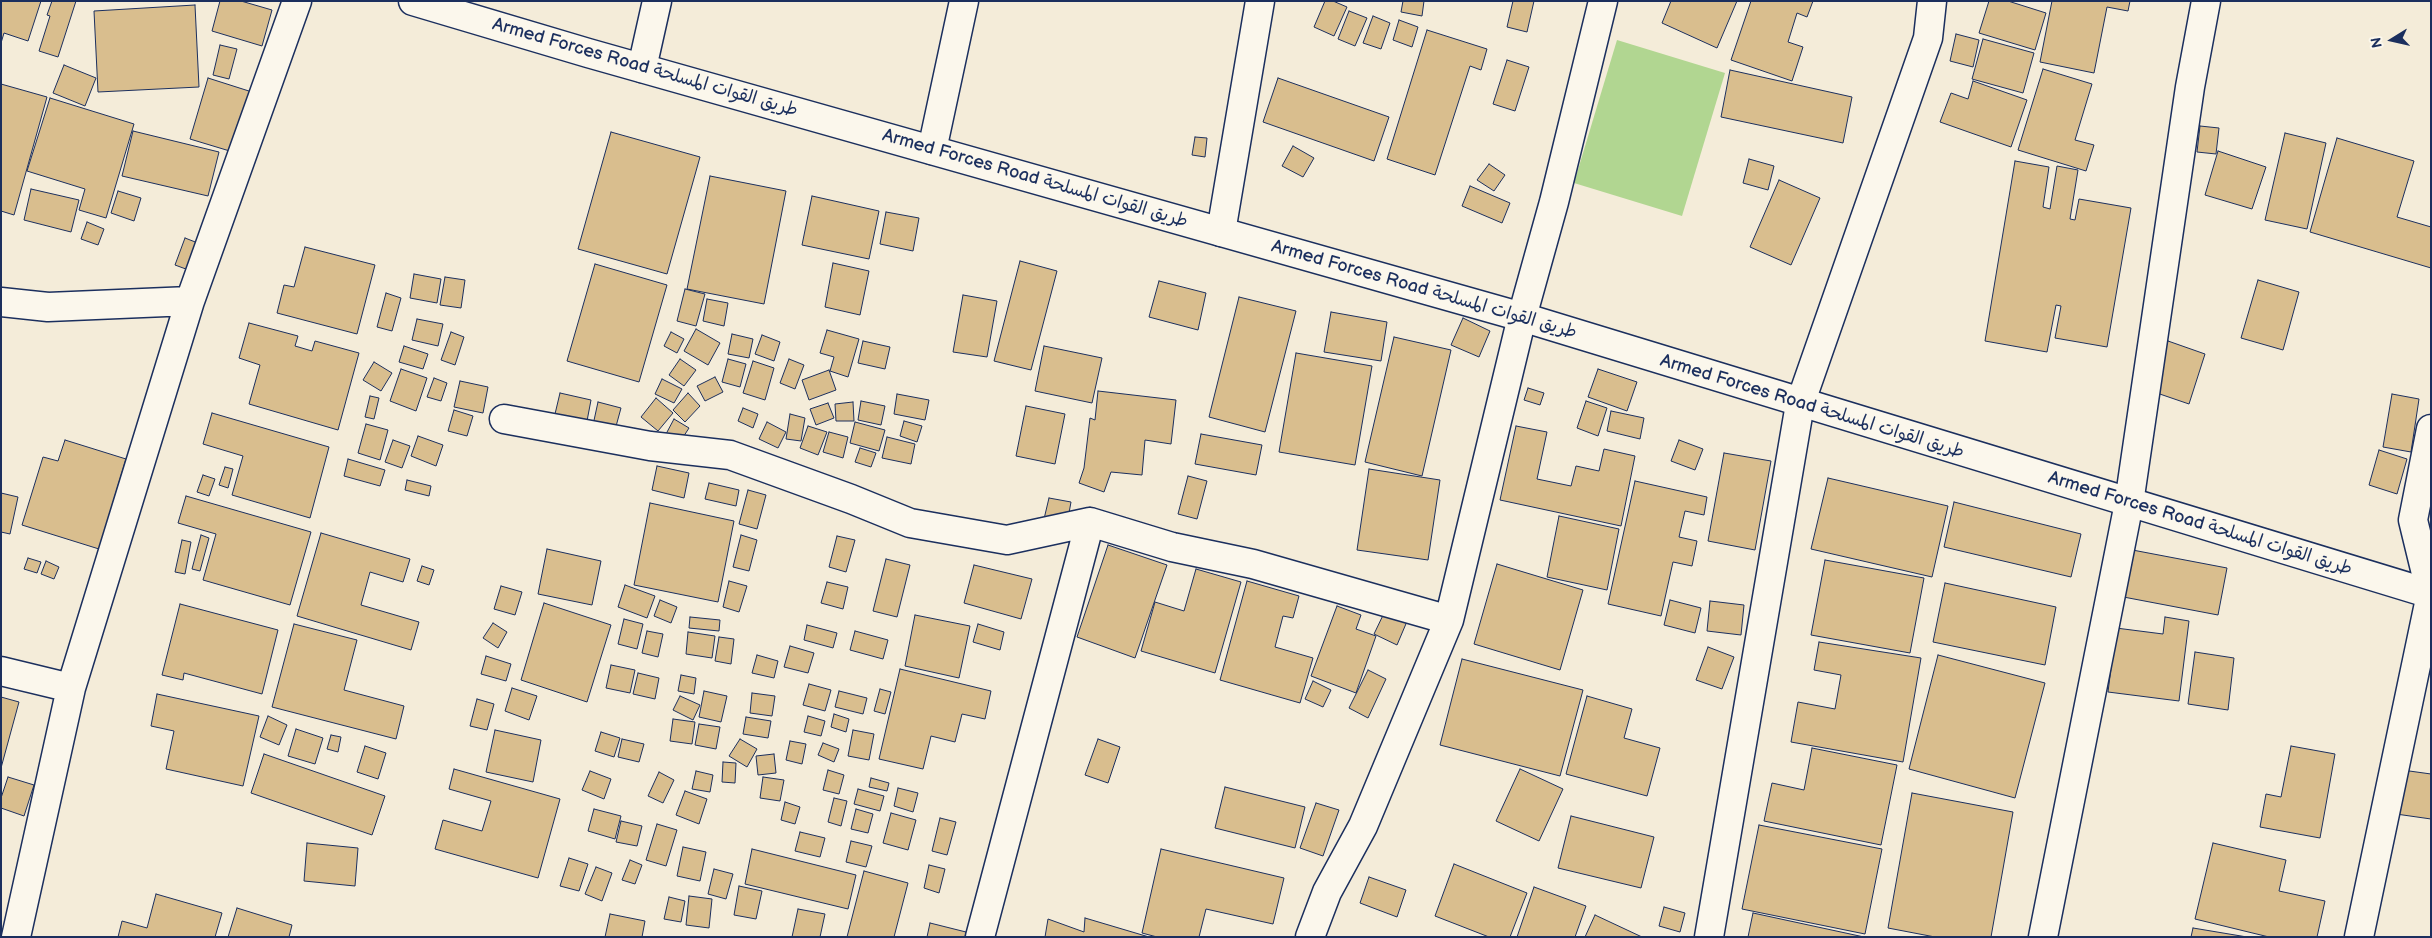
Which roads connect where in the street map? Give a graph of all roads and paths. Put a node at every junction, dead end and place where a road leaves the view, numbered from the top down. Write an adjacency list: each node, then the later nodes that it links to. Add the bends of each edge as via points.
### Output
1 (298, 1): 12 (street)
2 (413, 1): 9 (street, Armed Forces Road طريق القوات المسلحة)
3 (656, 1): 9 (street)
4 (964, 1): 10 (street)
5 (1260, 1): 11 (street)
6 (1602, 1): 14 (street, via 1554,202)
7 (1932, 1): 15 (street, via 1928,38)
8 (2206, 1): 18 (street, via 2190,87)
9 (642, 68): 10 (street, Armed Forces Road طريق القوات المسلحة)
10 (932, 150): 11 (street, Armed Forces Road طريق القوات المسلحة)
11 (1221, 232): 14 (street, Armed Forces Road طريق القوات المسلحة)
12 (190, 301): 13 (street, via 48,307); 23 (street)
13 (1, 302)
14 (1522, 317): 15 (street, Armed Forces Road طريق القوات المسلحة); 21 (street)
15 (1800, 404): 18 (street, Armed Forces Road طريق القوات المسلحة); 27 (street)
16 (504, 419): 19 (street, via 650,446 730,455 910,523 1007,540)
17 (2431, 429): 20 (street, via 2413,520)
18 (2129, 503): 20 (street, Armed Forces Road طريق القوات المسلحة); 28 (street)
19 (1090, 522): 21 (street, via 1172,547 1253,564); 25 (street)
20 (2431, 594): 29 (street)
21 (1449, 620): 26 (street, via 1363,826 1326,892)
22 (1, 670): 23 (street)
23 (72, 688): 24 (street)
24 (16, 937)
25 (980, 937)
26 (1310, 937)
27 (1709, 937)
28 (2043, 937)
29 (2359, 937)

